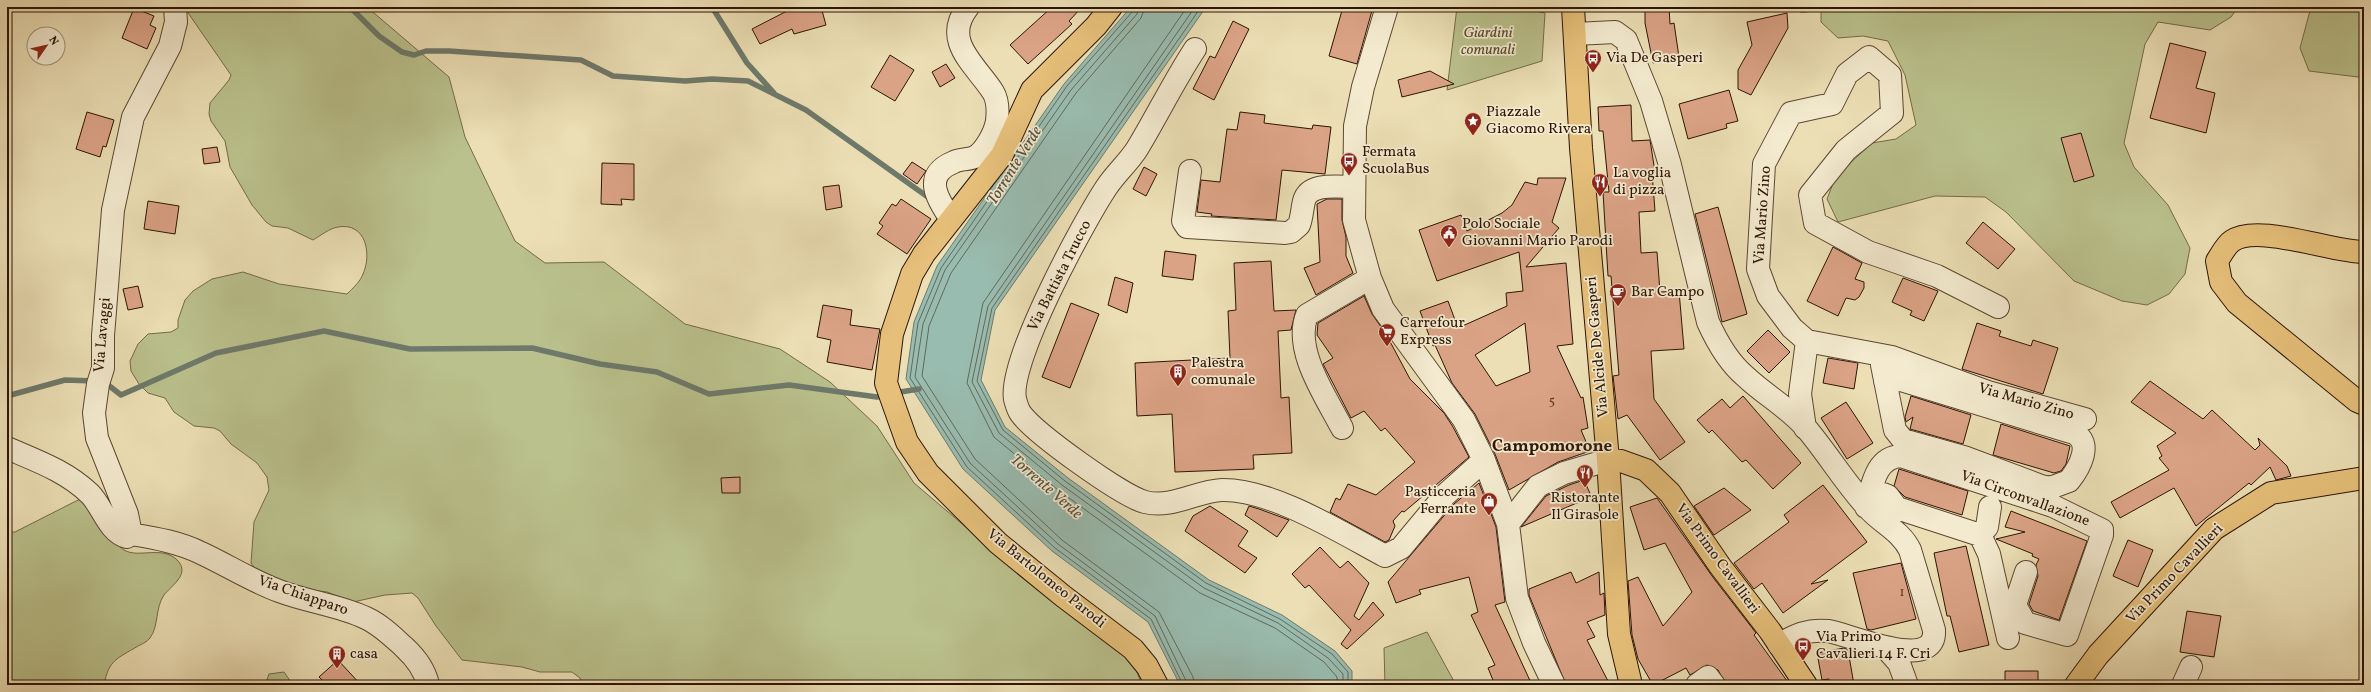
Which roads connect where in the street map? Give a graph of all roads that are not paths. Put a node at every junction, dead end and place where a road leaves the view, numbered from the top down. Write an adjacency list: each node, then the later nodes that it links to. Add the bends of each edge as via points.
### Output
1 (175, 7): 28 (street, Via Lavaggi, via 176,22 170,46 133,117 113,210 94,425 110,474 127,514)
2 (968, 7): 10 (street, via 961,16 958,30 960,45 971,65 994,92 998,106 997,123 983,150 975,157 948,165 936,177 936,194)
3 (1111, 7): 10 (main road, Via Bartolomeo Parodi, via 1096,26 1032,90 1002,155)
4 (1388, 7): 9 (street, via 1355,126)
5 (1573, 7): 6 (main road, Via Alcide De Gasperi)
6 (1575, 34): 20 (street, via 1615,32 1626,40 1651,100 1670,165 1708,322 1713,333 1745,377); 23 (main road, Via Alcide De Gasperi, via 1581,148)
7 (1195, 49): 22 (street, Via Battista Trucco, via 1136,151 1106,187 1060,270 1028,339 1015,386 1015,400 1021,414 1068,454 1143,501 1171,503 1222,490 1249,495 1313,516 1386,556 1401,548 1445,495)
8 (1190, 171): 9 (street, via 1183,221 1187,228 1291,232 1299,225 1304,201 1309,192 1315,188)
9 (1354, 187): 12 (street, via 1354,220)
10 (951, 219): 35 (main road, Via Bartolomeo Parodi, via 912,274 892,334 886,383 907,442 928,473 998,543 1133,648)
11 (2364, 252): 17 (main road, via 2251,235 2232,241 2217,261 2221,282 2237,303 2357,401)
12 (1370, 278): 19 (street, via 1307,315 1303,328 1311,368); 22 (street, via 1383,309 1464,420)
13 (1998, 307): 14 (street, Via Mario Zino, via 1937,276 1868,252 1815,222 1810,195 1846,150 1892,113 1890,75 1869,57 1847,74 1832,104 1791,113 1764,164 1758,269 1762,284 1774,306)
14 (1807, 341): 15 (street, Via Mario Zino); 20 (street, via 1800,394)
15 (1883, 356): 16 (street); 18 (street, Via Mario Zino, via 1988,392)
16 (1885, 381): 16 (street, via 1895,430 1903,440 2050,488 2069,481 2083,456 2084,442 2074,433 1901,380)
17 (2364, 404)
18 (2084, 419)
19 (1342, 428)
20 (1806, 428): 25 (street)
21 (7, 448): 28 (street, via 68,475 91,495 116,532 127,537)
22 (1484, 460): 27 (street)
23 (1608, 460): 27 (street, via 1564,473 1538,486); 32 (main road, Via Primo Cavallieri, via 1621,461 1646,470 1670,493); 37 (main road, Via Alcide De Gasperi, via 1619,634)
24 (2364, 478): 42 (main road, Via Primo Cavallieri, via 2271,493 2214,529 2098,655)
25 (1866, 507): 29 (street, via 1882,494 1888,496 1896,508); 30 (street, Via Circonvallazione, via 1884,461 1901,456 2053,506 2102,530 2067,635 2025,623 2015,604); 33 (street, via 1889,529 1900,534 1910,550 1933,622 1935,637 1930,645 1913,651)
26 (1990, 507): 29 (street, via 1987,527)
27 (1508, 524): 36 (street, via 1517,598)
28 (131, 534): 34 (street, Via Chiapparo, via 164,540 200,552 231,570 280,591 332,605 367,618 390,633 414,656 426,676)
29 (1980, 536): 31 (street, via 1989,554)
30 (2026, 572)
31 (2008, 638)
32 (1779, 645): 33 (street, via 1794,635 1814,631 1841,634); 40 (main road, Via Primo Cavallieri)
33 (1885, 647): 41 (street, via 1899,663)
34 (428, 685)
35 (1157, 685)
36 (1554, 685)
37 (1631, 685)
38 (1697, 685): 39 (street, via 1708,677)
39 (1714, 685)
40 (1806, 685)
41 (1907, 685)
42 (2076, 685)

